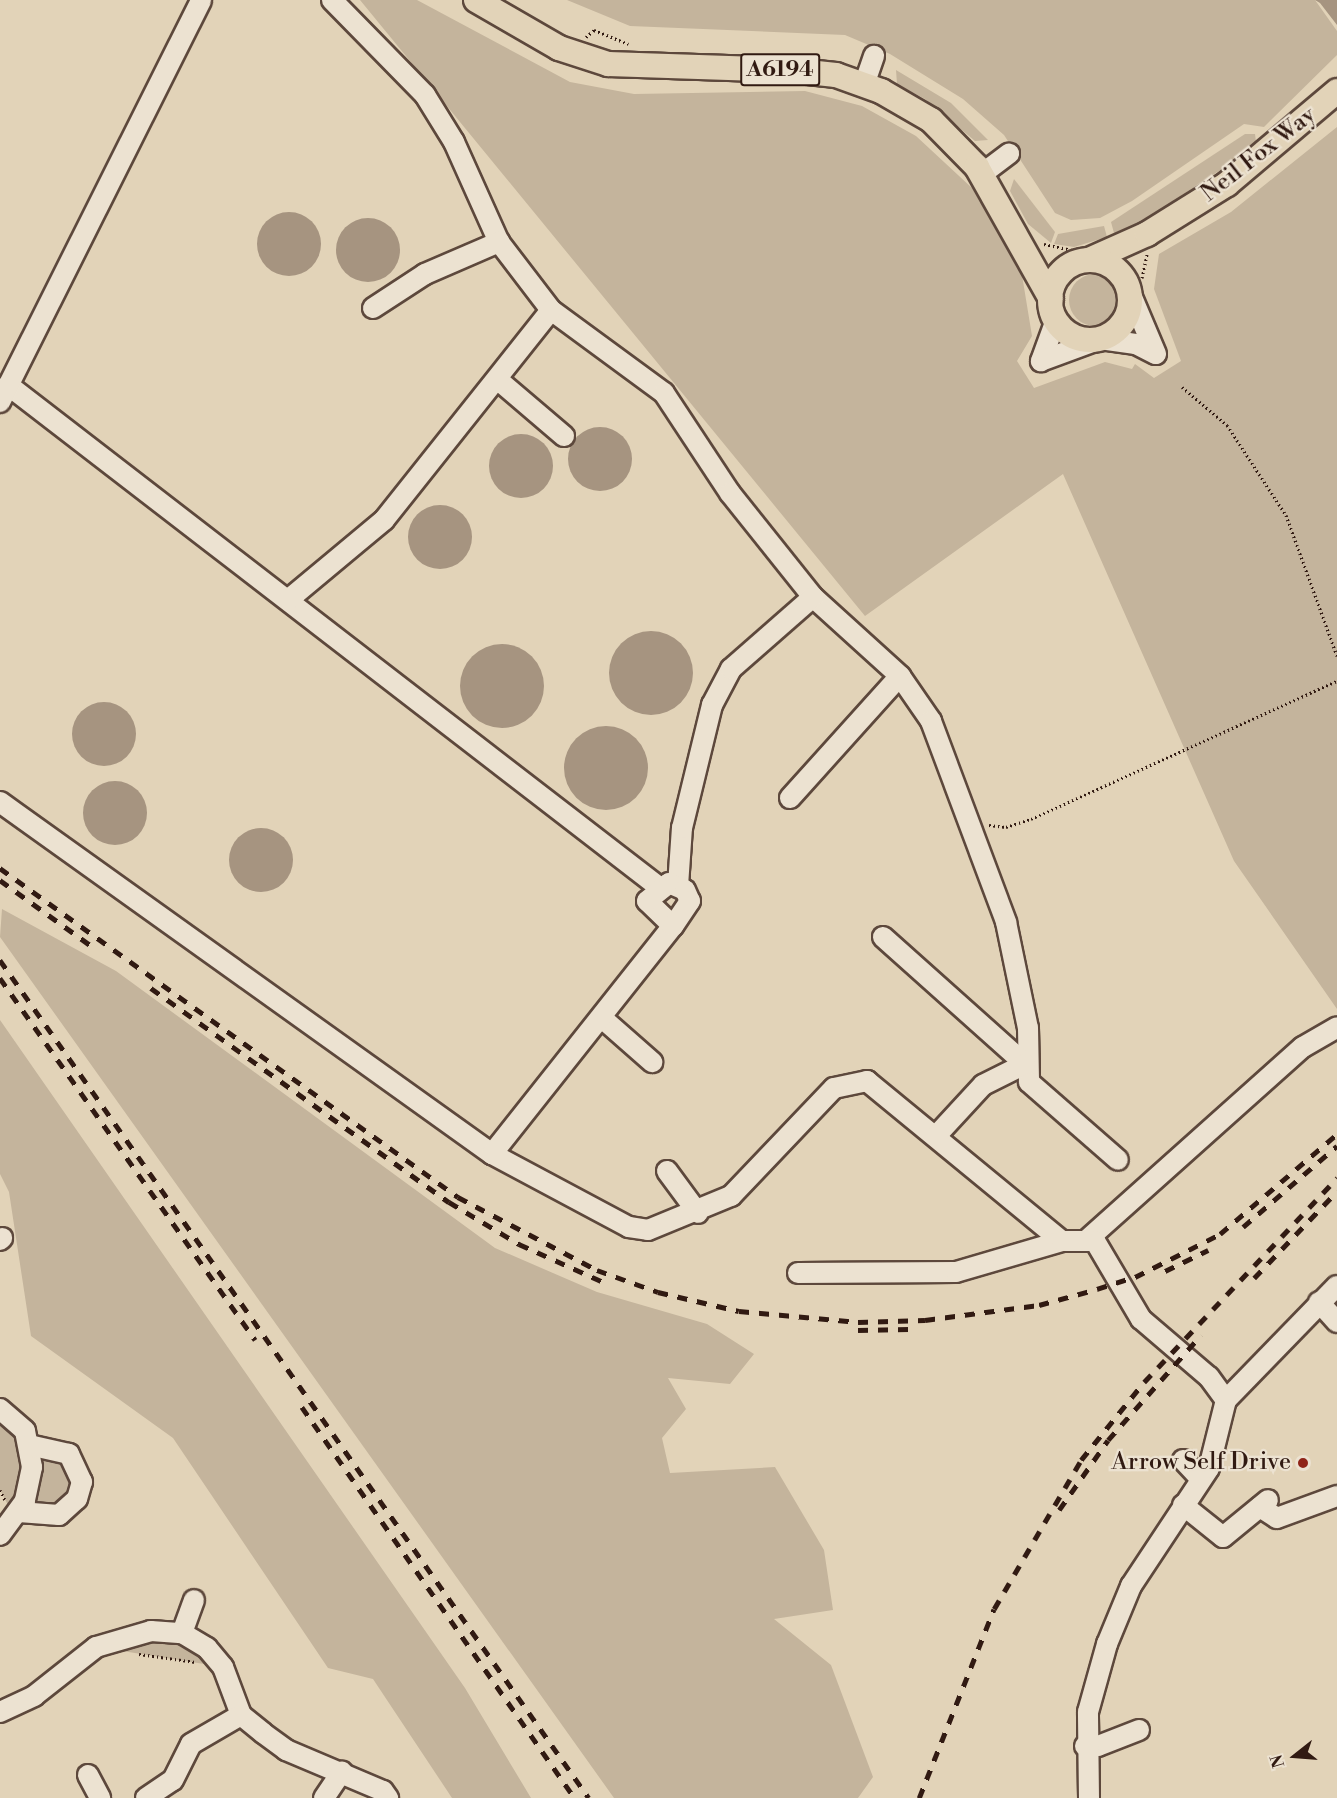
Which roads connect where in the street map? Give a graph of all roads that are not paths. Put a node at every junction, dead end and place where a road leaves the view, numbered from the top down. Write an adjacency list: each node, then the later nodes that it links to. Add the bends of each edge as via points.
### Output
1 (201, 0): 19 (street)
2 (332, 0): 10 (street, via 441,118)
3 (476, 0): 5 (main road, A6194, via 559,48 608,64 789,70 836,75)
4 (874, 56): 5 (street)
5 (864, 85): 8 (main road, A6194, via 931,120)
6 (1336, 92): 9 (main road, Neil Fox Way, via 1254,165)
7 (1009, 154): 8 (street)
8 (982, 174): 11 (main road, A6194)
9 (1147, 234): 12 (main road, Neil Fox Way); 13 (main road, Neil Fox Way, via 1136,250)
10 (498, 242): 14 (street, via 425,274); 15 (street)
11 (1042, 248): 12 (main road); 16 (main road, A6194)
12 (1073, 259): 13 (main road, via 1115,269); 16 (main road, via 1055,281)
13 (1128, 287): 17 (main road, Neil Fox Way, via 1121,326); 17 (street, via 1160,360 1136,344)
14 (373, 308)
15 (551, 310): 18 (street); 21 (street, via 664,393 730,493)
16 (1053, 310): 17 (main road, A6194, via 1074,337); 17 (street, via 1034,365)
17 (1100, 339)
18 (496, 379): 20 (street); 22 (street, via 384,520)
19 (4, 394): 22 (street)
20 (564, 436)
21 (813, 597): 23 (street); 26 (street, via 731,669 712,705)
22 (288, 600): 26 (street)
23 (900, 676): 24 (street); 32 (street, via 931,721 1006,922 1028,1028)
24 (790, 798)
25 (0, 802): 34 (street)
26 (669, 886): 27 (street, via 690,901); 27 (street, via 647,901)
27 (673, 926): 29 (street)
28 (883, 937): 32 (street)
29 (602, 1018): 31 (street); 34 (street)
30 (1337, 1027): 38 (street, via 1303,1047)
31 (652, 1062)
32 (1025, 1064): 33 (street, via 983,1085); 35 (street, via 1039,1095)
33 (936, 1136): 37 (street, via 882,1090 867,1081 850,1081 834,1088 749,1182); 39 (street)
34 (492, 1154): 37 (street, via 629,1227 648,1230)
35 (1118, 1160)
36 (667, 1171): 37 (street)
37 (698, 1213)
38 (1088, 1239): 39 (street); 44 (street, via 1106,1255 1141,1319 1209,1377)
39 (1062, 1241): 40 (street, via 956,1272)
40 (798, 1273)
41 (1337, 1286): 42 (street)
42 (1319, 1302): 43 (street); 44 (street)
43 (1337, 1322)
44 (1226, 1400): 48 (street, via 1215,1455)
45 (0, 1408): 46 (street, via 25,1431)
46 (29, 1445): 51 (street, via 30,1482); 51 (street, via 46,1444 69,1454 82,1482 77,1499 59,1515)
47 (1183, 1460): 48 (street)
48 (1201, 1479): 50 (street)
49 (1337, 1496): 50 (street, via 1276,1518 1264,1504 1223,1537)
50 (1183, 1505): 58 (street, via 1131,1586 1107,1644 1088,1713)
51 (19, 1512): 52 (street)
52 (0, 1535)
53 (194, 1600): 54 (street)
54 (182, 1633): 55 (street, via 151,1631 96,1647 34,1696); 56 (street, via 207,1648 223,1667)
55 (0, 1712)
56 (242, 1715): 59 (street, via 286,1750); 62 (street, via 191,1744 173,1780)
57 (1139, 1730): 58 (street, via 1098,1746)
58 (1085, 1746): 65 (street)
59 (342, 1771): 63 (street); 64 (street)
60 (88, 1775): 61 (street)
61 (100, 1798)
62 (147, 1798)
63 (324, 1798)
64 (388, 1798)
65 (1089, 1798)

